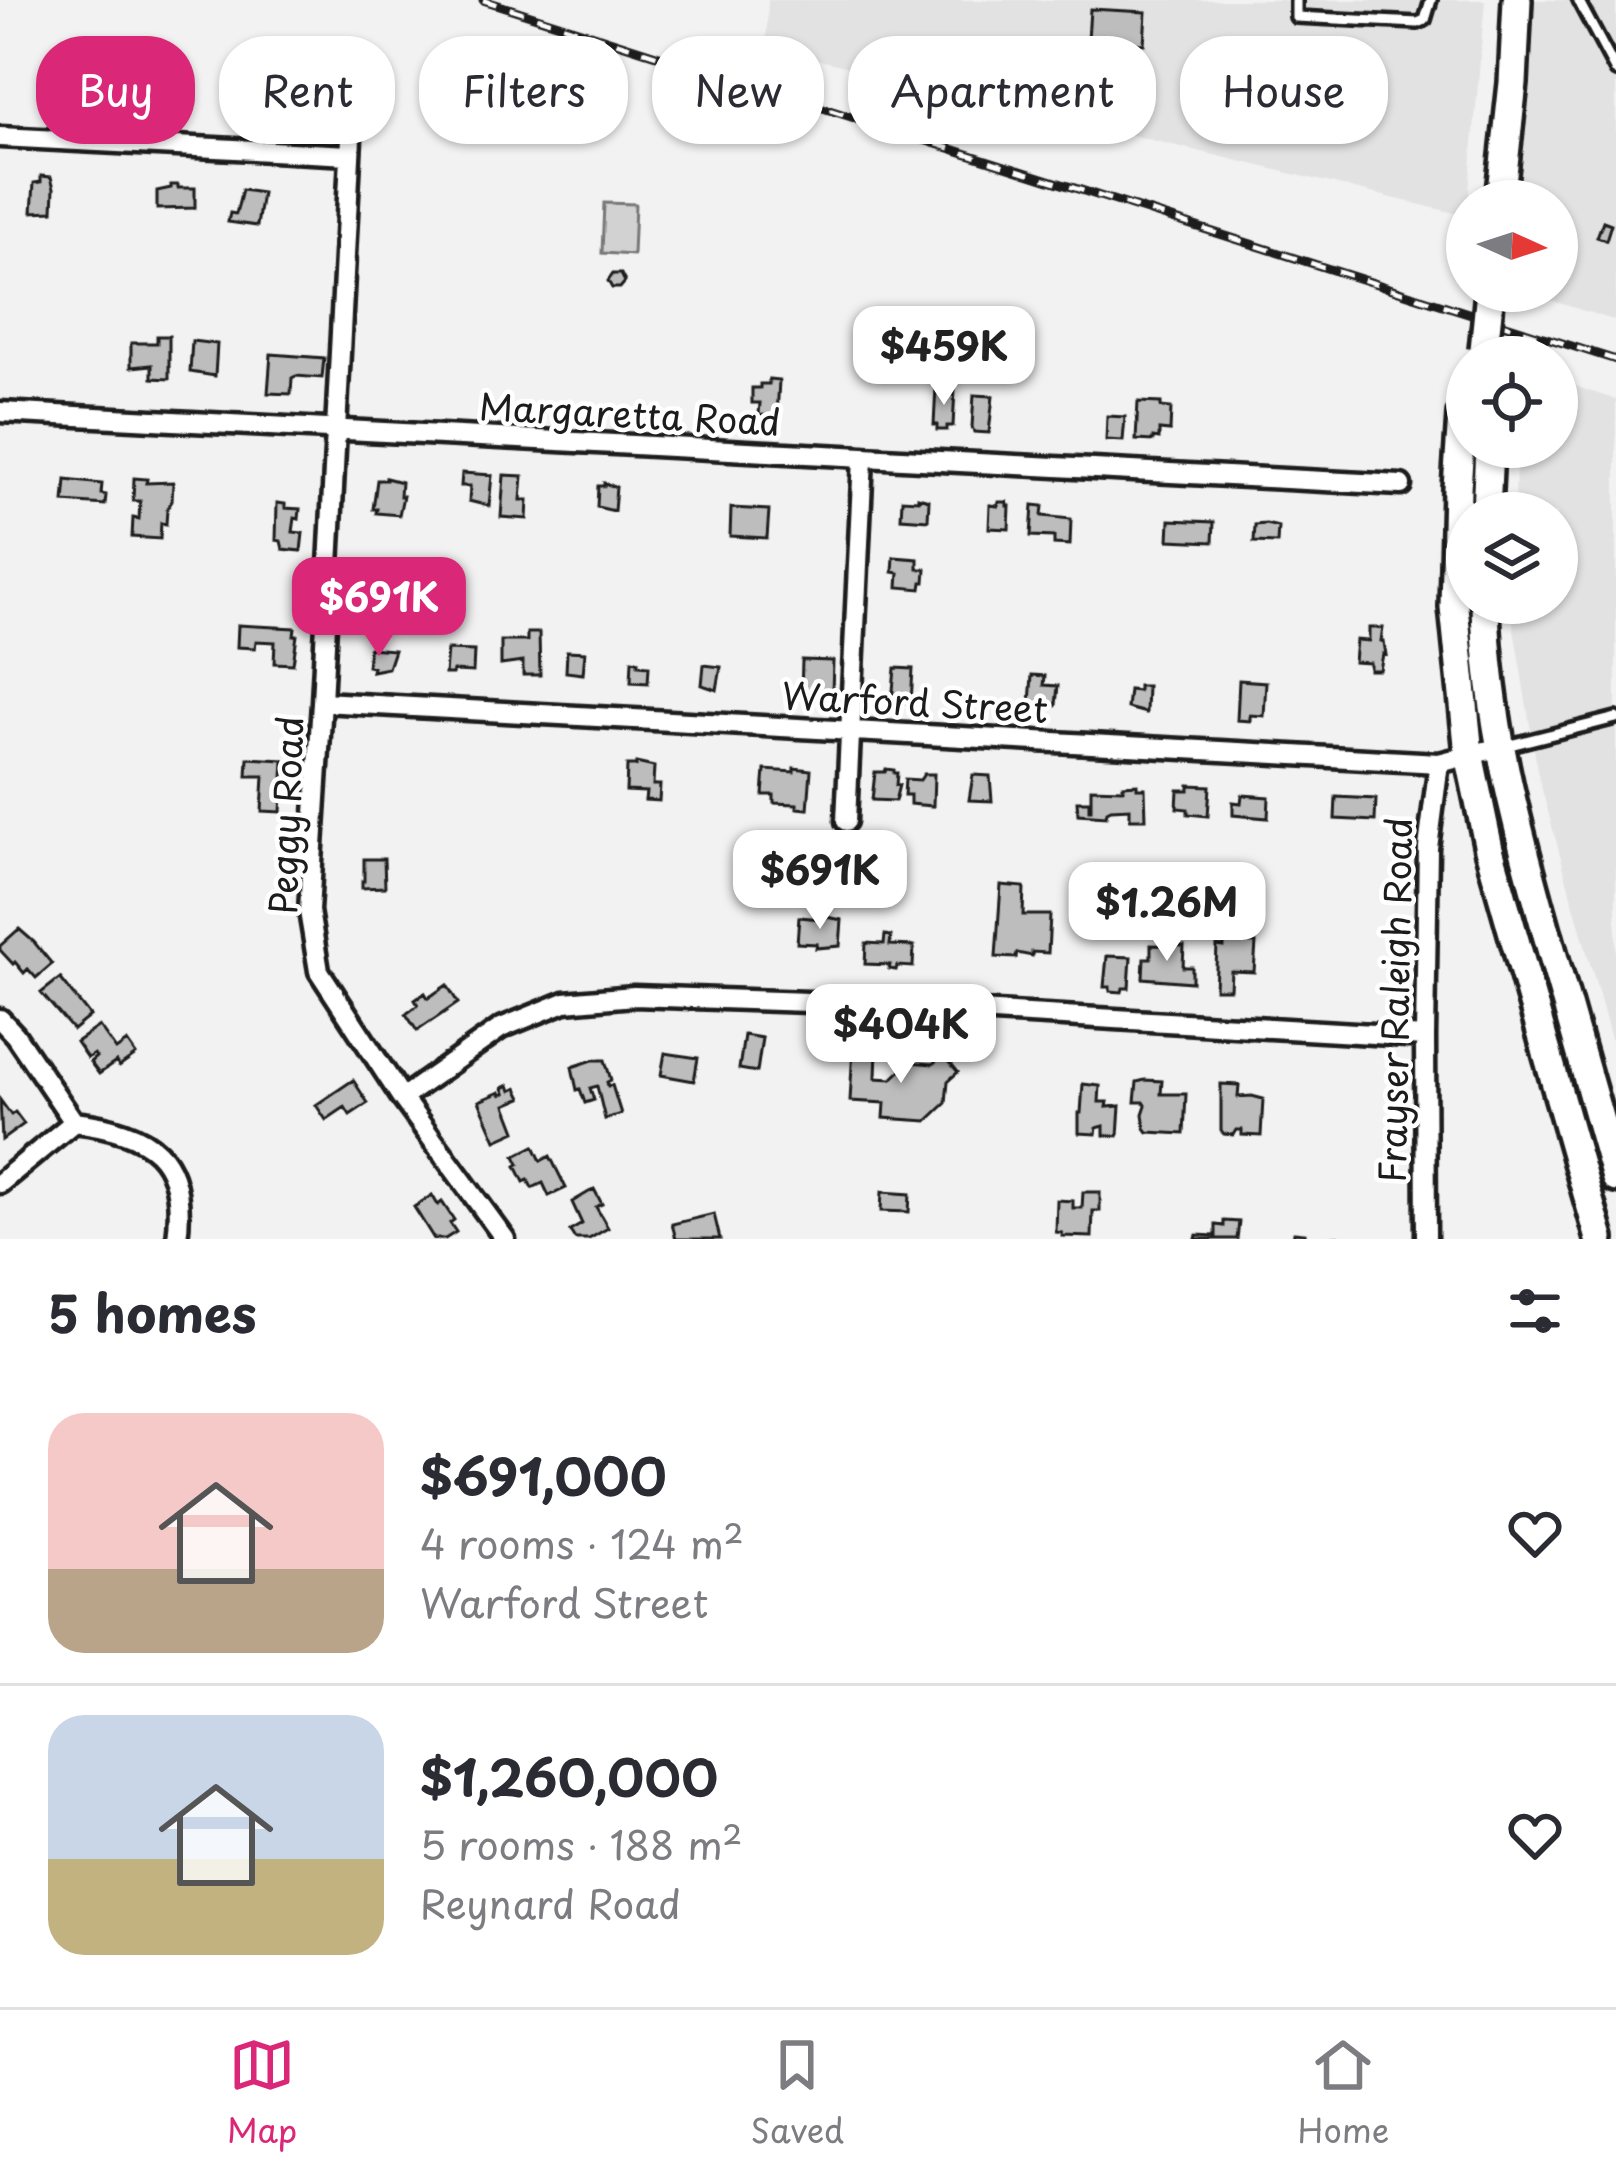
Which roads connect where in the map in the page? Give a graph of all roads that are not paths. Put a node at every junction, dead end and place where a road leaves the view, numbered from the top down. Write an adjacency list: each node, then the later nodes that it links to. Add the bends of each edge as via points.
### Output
1 (1296, 0): 2 (lane, via 1296,17 1418,23)
2 (1431, 0)
3 (1517, 0): 9 (main road)
4 (1578, 0): 5 (lane)
5 (1616, 71)
6 (0, 137): 8 (street)
7 (351, 144): 8 (street, Peggy Road)
8 (350, 155): 11 (street, Peggy Road)
9 (1502, 180)
10 (0, 412): 11 (street, Margaretta Road)
11 (337, 432): 12 (street, Margaretta Road); 16 (street, Peggy Road)
12 (862, 458): 14 (street, Margaretta Road); 18 (street)
13 (1458, 468): 20 (main road, via 1454,608)
14 (1401, 485)
15 (1486, 624): 19 (main road)
16 (322, 702): 18 (street, Warford Street); 25 (street, Peggy Road, via 308,910 319,971)
17 (1616, 718): 19 (lane)
18 (851, 730): 21 (street, Warford Street); 22 (street)
19 (1501, 747): 20 (street, Warford Street); 27 (main road)
20 (1469, 754): 21 (street, Warford Street); 32 (main road)
21 (1439, 763): 24 (street, Frayser Raleigh Road, via 1428,848)
22 (846, 821)
23 (0, 1019): 26 (street)
24 (1424, 1037): 25 (street, via 634,996 565,1002 501,1028); 31 (street, Frayser Raleigh Road)
25 (402, 1098): 30 (street, Peggy Road)
26 (74, 1122): 28 (street); 29 (street, via 126,1131 161,1155 179,1197)
27 (1616, 1178)
28 (0, 1184)
29 (177, 1239)
30 (505, 1239)
31 (1426, 1239)
32 (1600, 1239)

